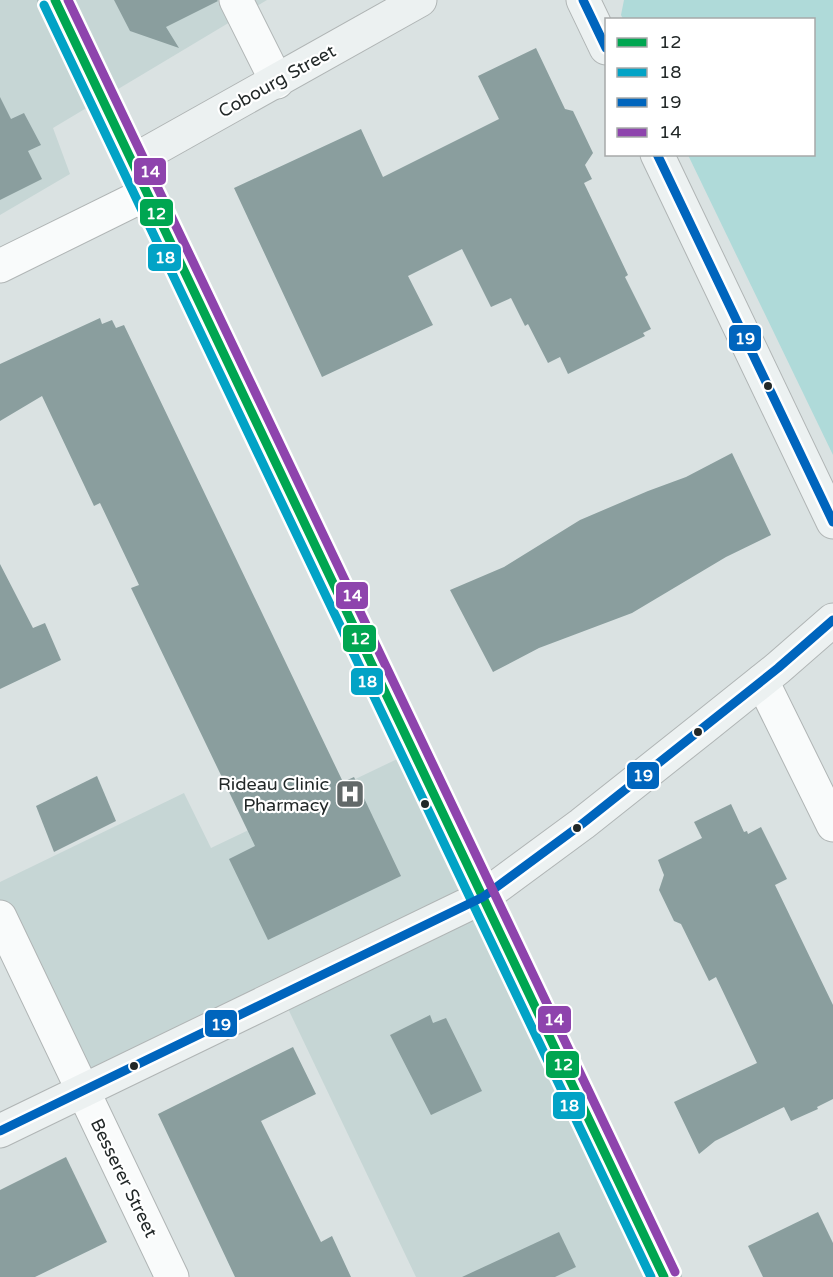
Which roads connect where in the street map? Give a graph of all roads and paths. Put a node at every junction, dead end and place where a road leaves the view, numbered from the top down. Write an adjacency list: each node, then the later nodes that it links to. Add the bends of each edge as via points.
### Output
1 (55, 0): 9 (main road)
2 (236, 0): 7 (street)
3 (420, 0): 5 (street, Cobourg Street)
4 (583, 0): 6 (street)
5 (385, 9): 7 (street, Cobourg Street)
6 (605, 46)
7 (277, 82): 9 (street, Cobourg Street)
8 (658, 156): 12 (street)
9 (133, 160): 10 (main road)
10 (148, 193): 11 (street); 16 (main road)
11 (0, 266)
12 (833, 522)
13 (833, 620): 14 (street)
14 (762, 681): 15 (street); 16 (street)
15 (833, 825)
16 (483, 897): 18 (street); 21 (main road)
17 (0, 917): 18 (street, Besserer Street)
18 (82, 1091): 19 (street); 20 (street, Besserer Street)
19 (0, 1131)
20 (172, 1277)
21 (664, 1277)

